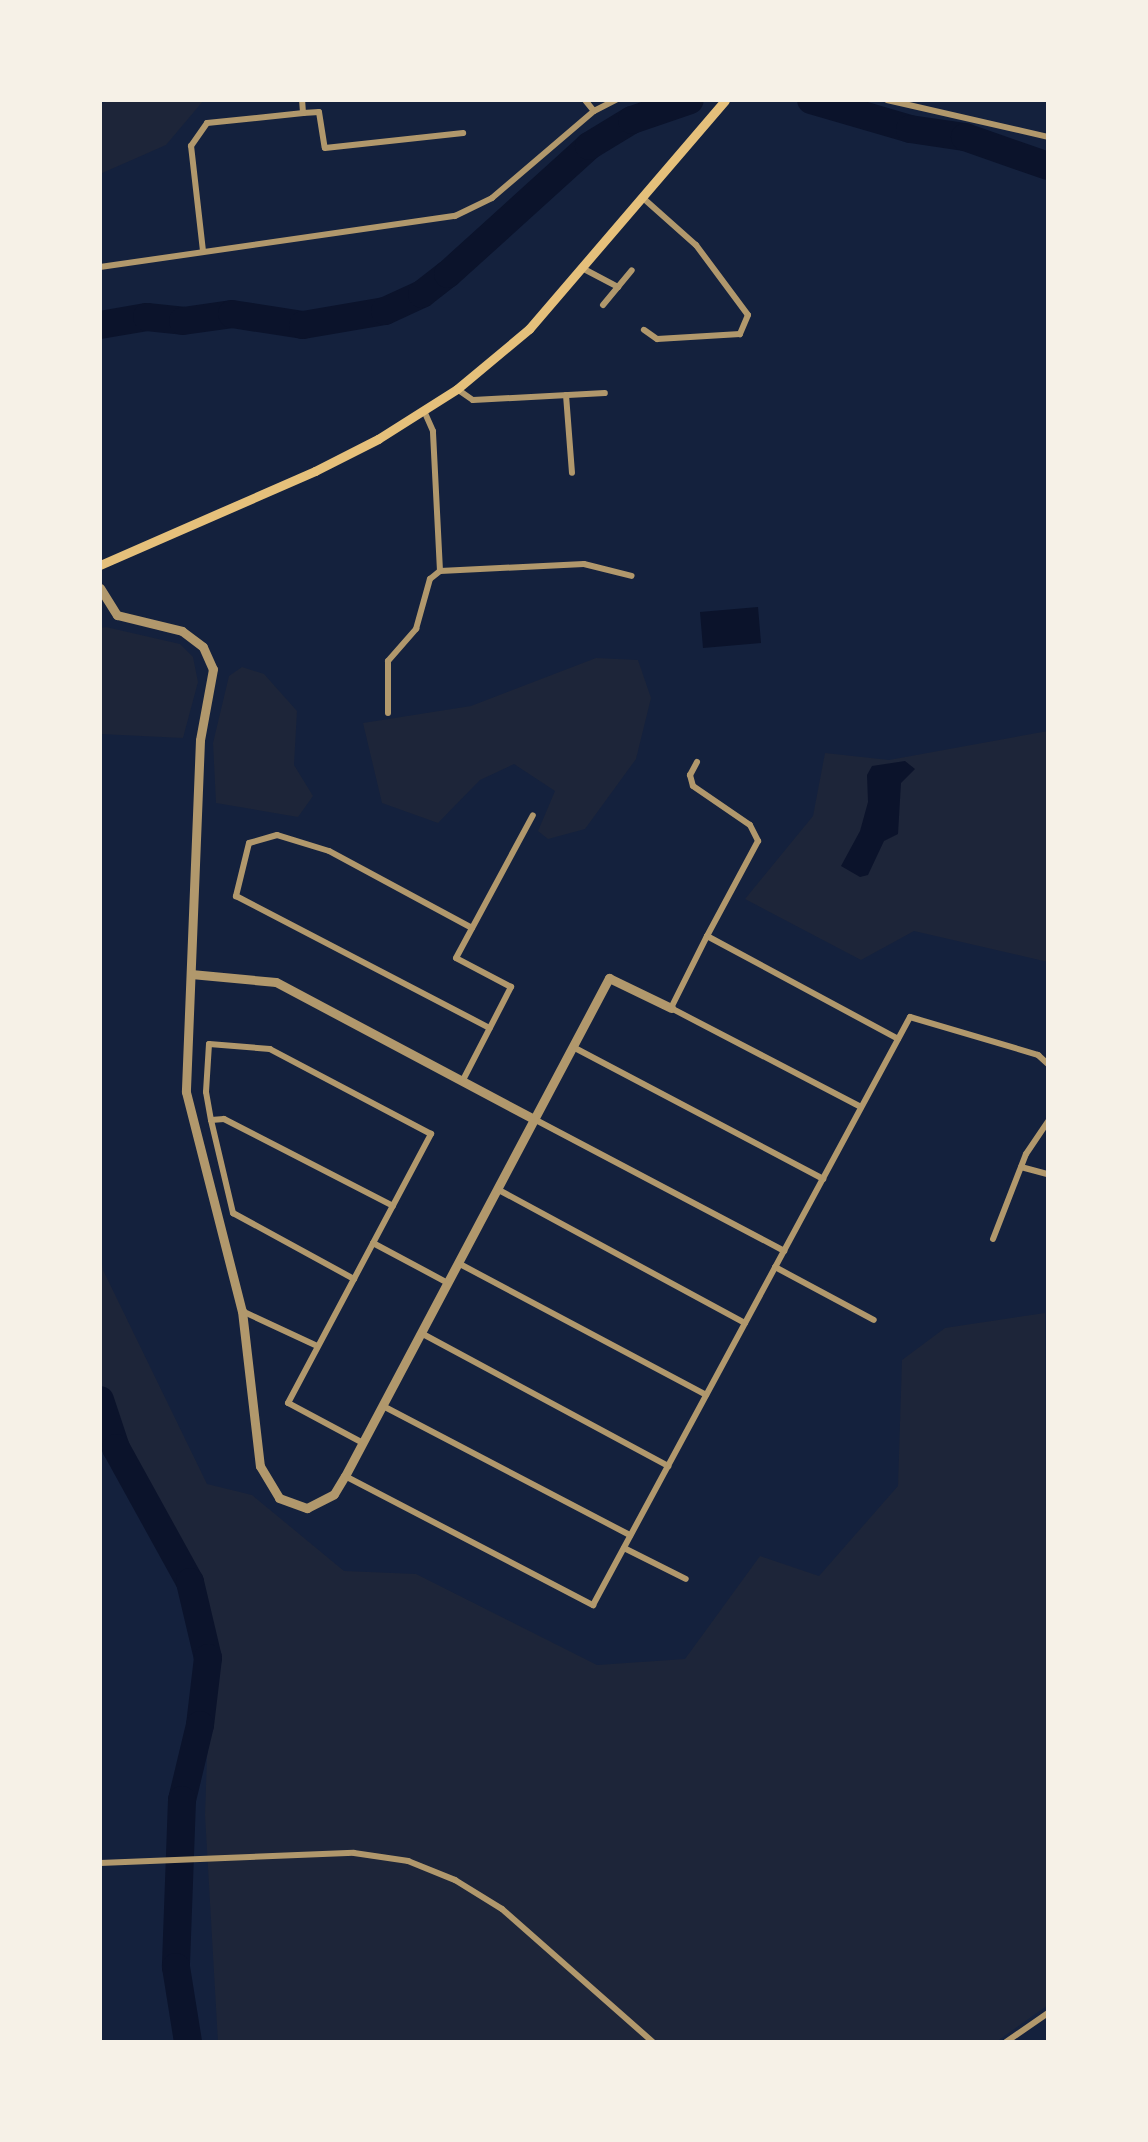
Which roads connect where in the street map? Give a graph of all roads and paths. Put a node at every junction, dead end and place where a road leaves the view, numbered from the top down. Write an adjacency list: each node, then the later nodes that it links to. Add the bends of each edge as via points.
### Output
1 (302, 100): 7 (street)
2 (585, 100): 6 (street)
3 (616, 100): 6 (street)
4 (725, 100): 10 (main road)
5 (887, 100): 9 (street)
6 (594, 111): 11 (street, via 492,198 456,216)
7 (303, 113): 8 (street, via 318,112 326,148); 11 (street, via 206,123 191,146)
8 (462, 133)
9 (1048, 137)
10 (643, 198): 13 (main road); 17 (street, via 696,245 748,315 740,334 657,338)
11 (203, 251): 12 (street)
12 (100, 267)
13 (582, 268): 15 (street); 18 (main road, via 530,329)
14 (632, 270): 15 (street)
15 (618, 287): 16 (street)
16 (603, 305)
17 (644, 330)
18 (457, 390): 20 (street, via 473,400); 21 (main road)
19 (605, 393): 20 (street)
20 (566, 395): 22 (street)
21 (424, 411): 23 (main road, via 314,470); 24 (street, via 433,430)
22 (572, 473)
23 (100, 565)
24 (440, 570): 25 (street, via 584,564); 27 (street, via 430,579 416,630 388,661)
25 (632, 576)
26 (100, 588): 32 (street, via 118,615 182,631 203,647 213,670 200,740)
27 (388, 712)
28 (698, 762): 31 (street, via 692,786 750,825 758,841)
29 (532, 815): 30 (street)
30 (472, 928): 34 (street, via 456,958 510,988); 34 (street, via 329,851 277,835 250,843 236,896)
31 (707, 936): 33 (street); 35 (street)
32 (191, 974): 38 (street, via 276,982); 55 (street, via 186,1092)
33 (670, 1008): 36 (street, via 609,978); 39 (street)
34 (490, 1028): 38 (street)
35 (898, 1039): 37 (street, via 910,1017 1038,1055); 39 (street)
36 (572, 1047): 40 (street); 45 (street)
37 (1048, 1064)
38 (464, 1080): 40 (street)
39 (861, 1108): 45 (street)
40 (534, 1119): 46 (street); 50 (street)
41 (212, 1120): 47 (street, via 224,1119); 47 (street, via 209,1044 270,1048 431,1134); 53 (street, via 234,1214)
42 (1048, 1121): 43 (street)
43 (1020, 1167): 44 (street); 48 (street)
44 (1048, 1174)
45 (822, 1179): 50 (street)
46 (497, 1189): 51 (street); 57 (street)
47 (392, 1206): 49 (street)
48 (993, 1239)
49 (373, 1243): 53 (street); 54 (street)
50 (784, 1251): 52 (street)
51 (458, 1263): 54 (street); 60 (street)
52 (775, 1267): 56 (street); 57 (street)
53 (354, 1278): 59 (street)
54 (448, 1283): 58 (street)
55 (242, 1311): 59 (street); 64 (street, via 267,1484 279,1498 307,1508 334,1494)
56 (874, 1320)
57 (745, 1323): 60 (street)
58 (421, 1333): 61 (street); 63 (street)
59 (318, 1347): 62 (street, via 288,1404)
60 (706, 1395): 63 (street)
61 (382, 1406): 62 (street); 65 (street)
62 (363, 1443): 64 (street)
63 (668, 1466): 65 (street)
64 (345, 1476): 66 (street, via 593,1605)
65 (630, 1535): 66 (street)
66 (624, 1548): 67 (street)
67 (686, 1579)
68 (100, 1862): 70 (street, via 354,1853 408,1861 502,1909)
69 (1048, 2013): 71 (street)
70 (652, 2042)
71 (1006, 2042)

